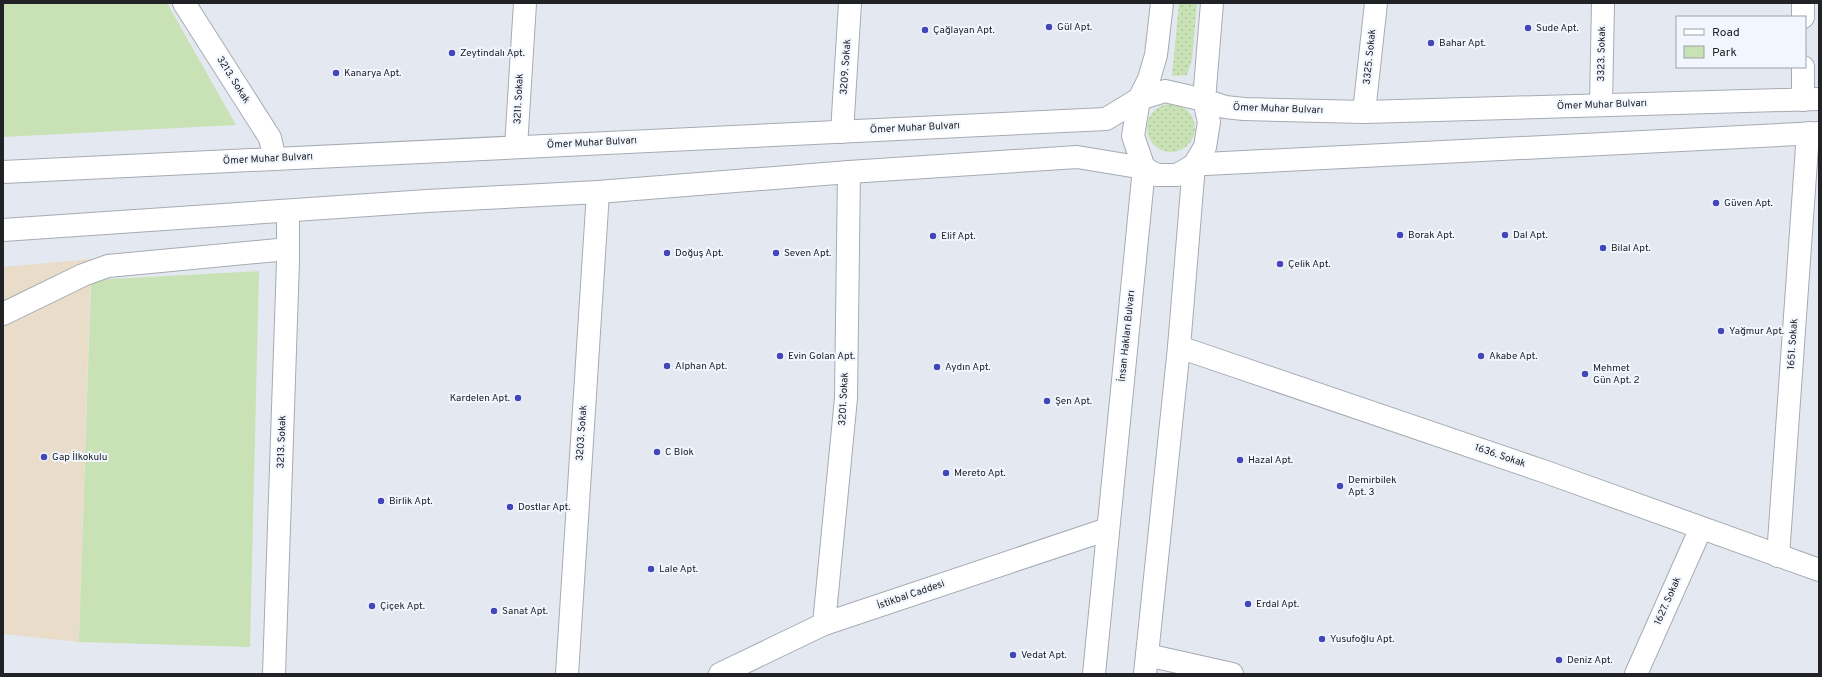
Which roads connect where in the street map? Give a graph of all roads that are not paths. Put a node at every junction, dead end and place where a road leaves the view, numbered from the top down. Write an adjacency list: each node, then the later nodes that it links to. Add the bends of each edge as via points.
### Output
1 (184, 3): 19 (main road, 3213. Sokak, via 270,138)
2 (525, 3): 18 (main road, 3211. Sokak)
3 (850, 3): 16 (main road, 3209. Sokak)
4 (1162, 3): 11 (main road, İnsan Hakları Bulvarı, via 1156,55 1149,79)
5 (1212, 3): 12 (main road)
6 (1376, 3): 15 (main road, 3325. Sokak)
7 (1603, 3): 14 (main road, 3323. Sokak)
8 (1803, 3): 9 (main road)
9 (1803, 16)
10 (1803, 68): 13 (main road)
11 (1138, 99): 12 (main road, Ömer Muhar Bulvarı, via 1165,91); 16 (main road, Ömer Muhar Bulvarı, via 1106,119); 21 (main road, İnsan Hakları Bulvarı, via 1133,136)
12 (1204, 100): 15 (main road, Ömer Muhar Bulvarı, via 1225,107 1244,109); 20 (main road, via 1209,122 1205,147)
13 (1811, 100): 14 (main road, Ömer Muhar Bulvarı)
14 (1601, 105): 15 (main road, Ömer Muhar Bulvarı)
15 (1364, 112)
16 (842, 132): 18 (main road, Ömer Muhar Bulvarı)
17 (1813, 133): 20 (main road); 32 (main road, 1651. Sokak)
18 (516, 147): 19 (main road, Ömer Muhar Bulvarı)
19 (275, 159): 22 (main road, Ömer Muhar Bulvarı)
20 (1194, 165): 21 (main road, via 1176,175 1157,174); 29 (main road)
21 (1144, 168): 23 (main road, via 1077,157); 31 (main road, İnsan Hakları Bulvarı)
22 (3, 172)
23 (849, 172): 24 (main road); 34 (main road, 3201. Sokak, via 846,398)
24 (598, 192): 25 (main road); 37 (main road, 3203. Sokak)
25 (288, 211): 26 (main road); 27 (main road, 3213. Sokak)
26 (3, 230)
27 (288, 249): 28 (main road, via 108,266 83,275); 36 (main road, 3213. Sokak)
28 (3, 314)
29 (1179, 347): 30 (main road, 1636. Sokak, via 1546,472); 35 (main road)
30 (1701, 528): 32 (main road, 1636. Sokak); 41 (main road, 1627. Sokak)
31 (1108, 529): 34 (main road, İstikbal Caddesi); 39 (main road, İnsan Hakları Bulvarı)
32 (1778, 556): 33 (main road, 1636. Sokak)
33 (1819, 570)
34 (824, 624): 38 (main road, İstikbal Caddesi)
35 (1146, 665): 40 (main road)
36 (274, 674)
37 (567, 674)
38 (720, 674)
39 (1094, 674)
40 (1232, 674)
41 (1636, 674)

